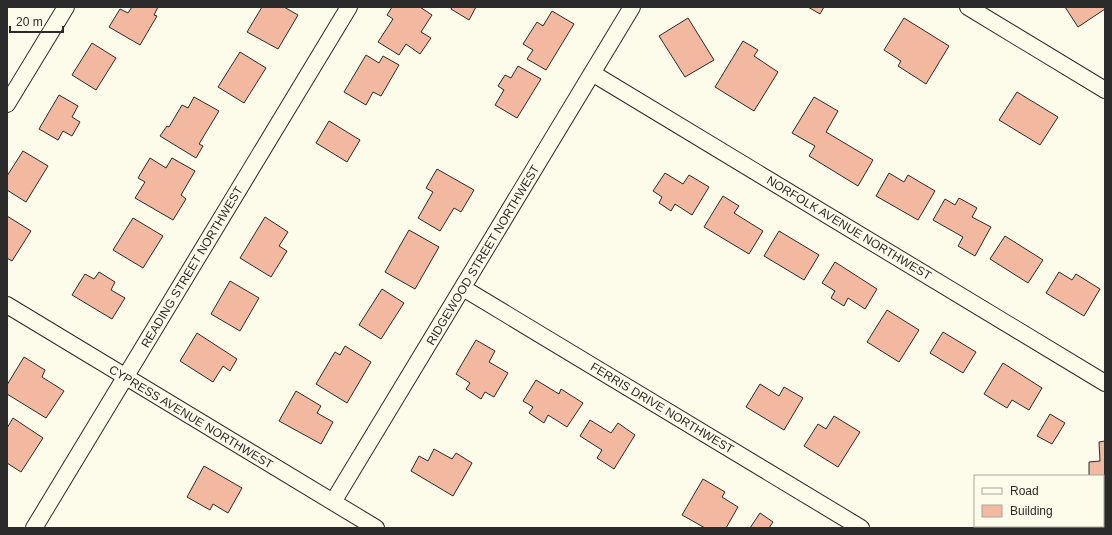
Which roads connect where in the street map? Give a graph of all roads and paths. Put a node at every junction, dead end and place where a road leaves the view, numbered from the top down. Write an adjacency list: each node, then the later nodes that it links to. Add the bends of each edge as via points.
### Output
1 (66, 7): 7 (street)
2 (349, 7): 10 (street, READING STREET NORTHWEST)
3 (632, 7): 5 (street, RIDGEWOOD STREET NORTHWEST)
4 (968, 7): 6 (street)
5 (592, 73): 8 (street, RIDGEWOOD STREET NORTHWEST); 11 (street, NORFOLK AVENUE NORTHWEST)
6 (1105, 90)
7 (7, 104)
8 (463, 288): 12 (street, RIDGEWOOD STREET NORTHWEST); 15 (street, FERRIS DRIVE NORTHWEST)
9 (7, 305): 10 (street, CYPRESS AVENUE NORTHWEST)
10 (126, 377): 12 (street, CYPRESS AVENUE NORTHWEST); 13 (street, READING STREET NORTHWEST)
11 (1105, 383)
12 (333, 502): 14 (street, CYPRESS AVENUE NORTHWEST)
13 (34, 528)
14 (376, 528)
15 (861, 528)

